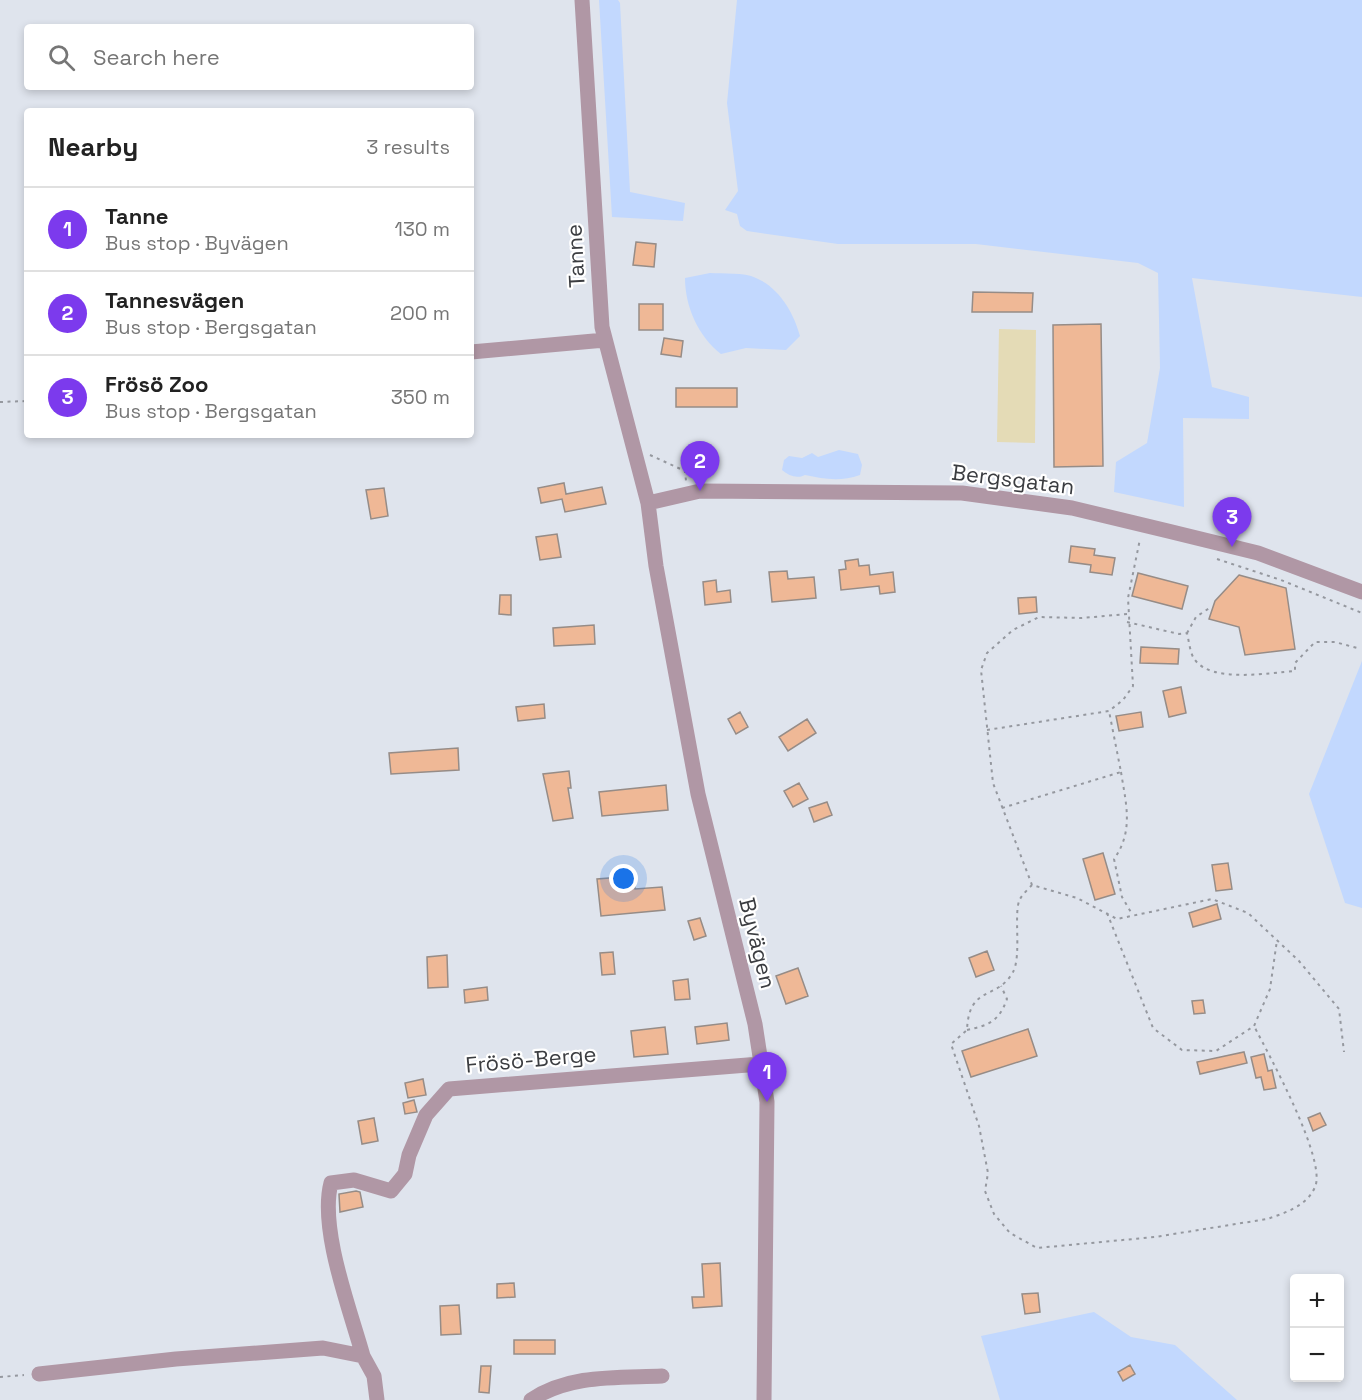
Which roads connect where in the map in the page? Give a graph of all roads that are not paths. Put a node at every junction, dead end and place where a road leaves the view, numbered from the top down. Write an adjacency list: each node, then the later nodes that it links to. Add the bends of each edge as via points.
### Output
1 (582, 0): 2 (street, Tanne)
2 (605, 340): 3 (street); 4 (street, Tanne)
3 (474, 352)
4 (648, 503): 5 (street, Bergsgatan, via 700,491 962,493 1072,508 1258,553); 6 (street, Byvägen, via 698,794 755,1024)
5 (1362, 592)
6 (760, 1064): 7 (street, Frösö-Berge, via 449,1089 426,1115 405,1174 391,1191 354,1180 331,1183 327,1199 329,1229); 12 (street, Byvägen, via 767,1102)
7 (363, 1356): 8 (street, via 323,1348); 10 (street, via 374,1376)
8 (39, 1374)
9 (662, 1376): 11 (street, via 563,1383)
10 (377, 1400)
11 (531, 1400)
12 (764, 1400)

